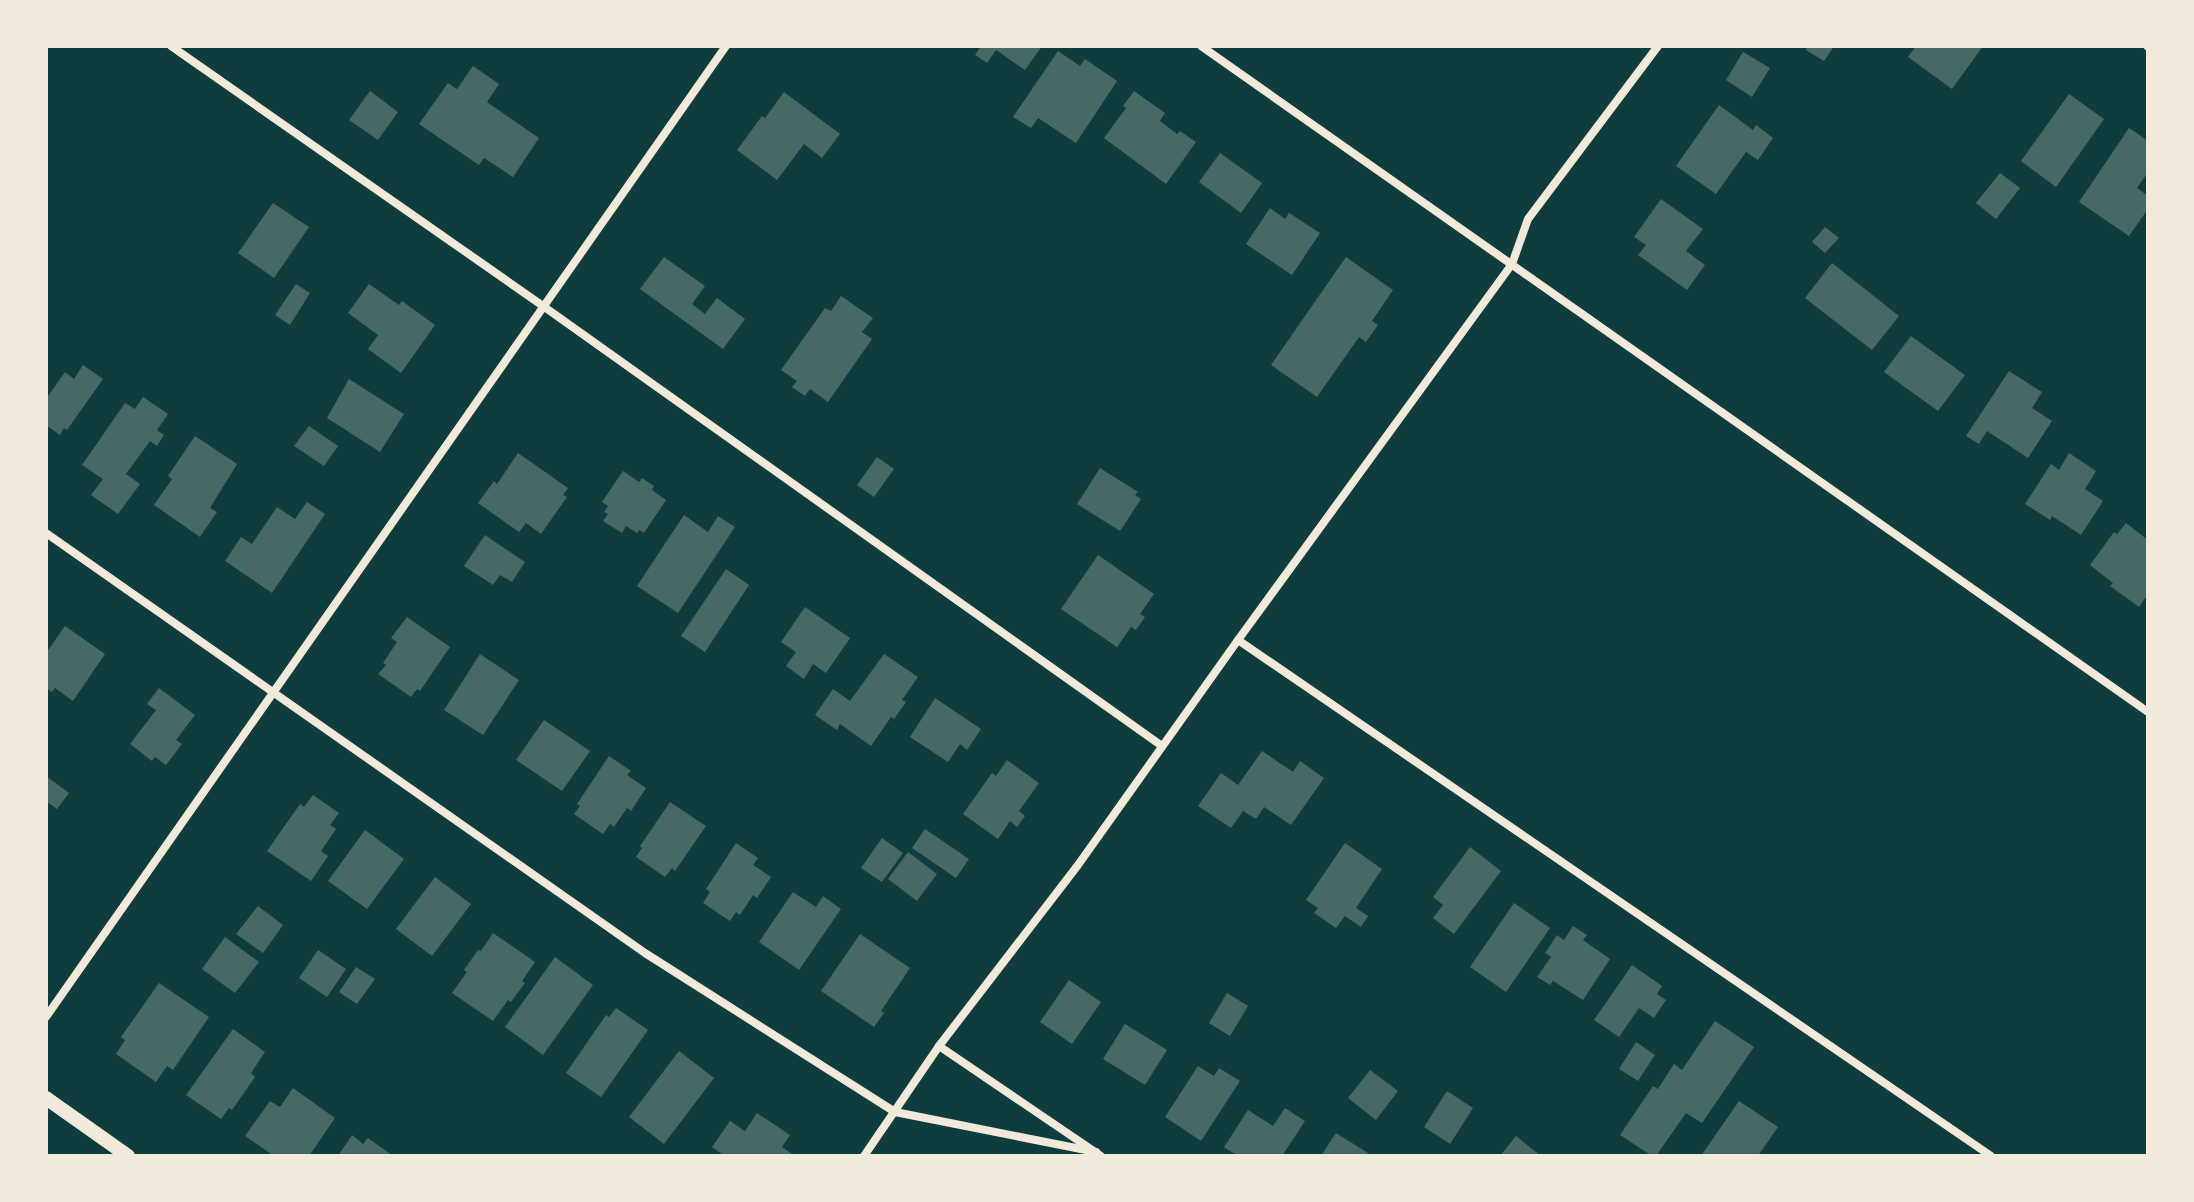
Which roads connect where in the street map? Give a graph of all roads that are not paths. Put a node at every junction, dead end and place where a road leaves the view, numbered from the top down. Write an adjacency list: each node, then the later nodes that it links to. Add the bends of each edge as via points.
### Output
1 (171, 46): 6 (street)
2 (726, 46): 6 (street)
3 (1201, 46): 5 (street)
4 (1658, 46): 5 (street, via 1528,219)
5 (1512, 264): 8 (street); 10 (street)
6 (543, 306): 9 (street); 11 (street)
7 (46, 533): 9 (street)
8 (1238, 640): 11 (street); 19 (street)
9 (272, 693): 12 (street); 15 (street, via 645,953)
10 (2148, 712)
11 (1162, 746): 13 (street)
12 (46, 1017)
13 (939, 1046): 15 (street); 16 (street)
14 (46, 1098): 17 (street)
15 (895, 1112): 16 (street); 18 (street)
16 (1098, 1154)
17 (128, 1156)
18 (864, 1156)
19 (1991, 1156)

